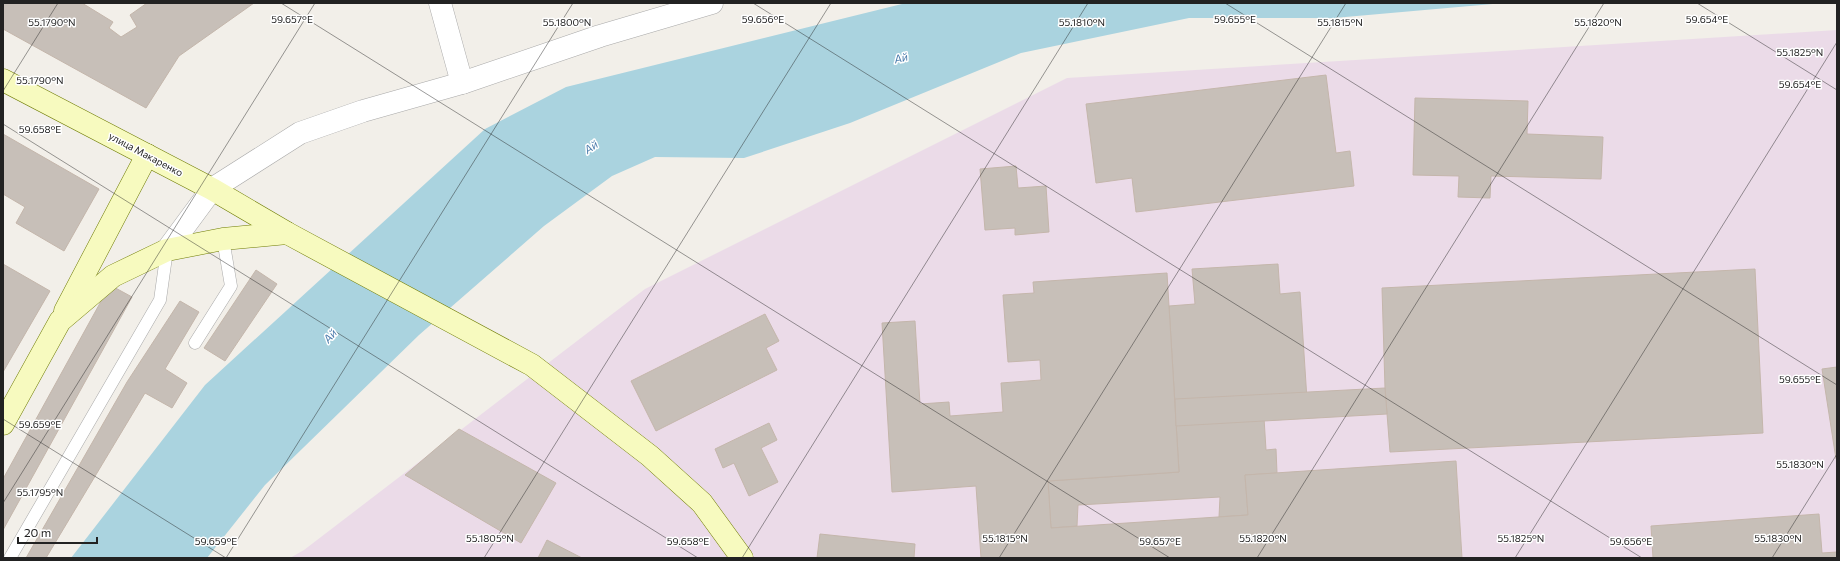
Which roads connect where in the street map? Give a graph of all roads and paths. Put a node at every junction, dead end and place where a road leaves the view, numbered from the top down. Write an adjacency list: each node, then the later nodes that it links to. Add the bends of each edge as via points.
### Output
1 (440, 3): 4 (street)
2 (712, 3): 4 (street, via 600,36)
3 (3, 80): 5 (street, улица Макаренко)
4 (462, 83): 6 (street, via 300,132)
5 (147, 155): 6 (street, улица Макаренко); 10 (street)
6 (212, 189): 7 (street, улица Макаренко); 9 (street)
7 (287, 233): 8 (street); 14 (street, улица Макаренко, via 532,365 650,456 702,503)
8 (223, 239): 9 (street); 11 (lane, via 230,286)
9 (167, 250): 10 (street, via 113,276); 13 (lane, via 160,300)
10 (60, 321): 12 (street)
11 (195, 343)
12 (3, 424)
13 (10, 558)
14 (742, 558)

